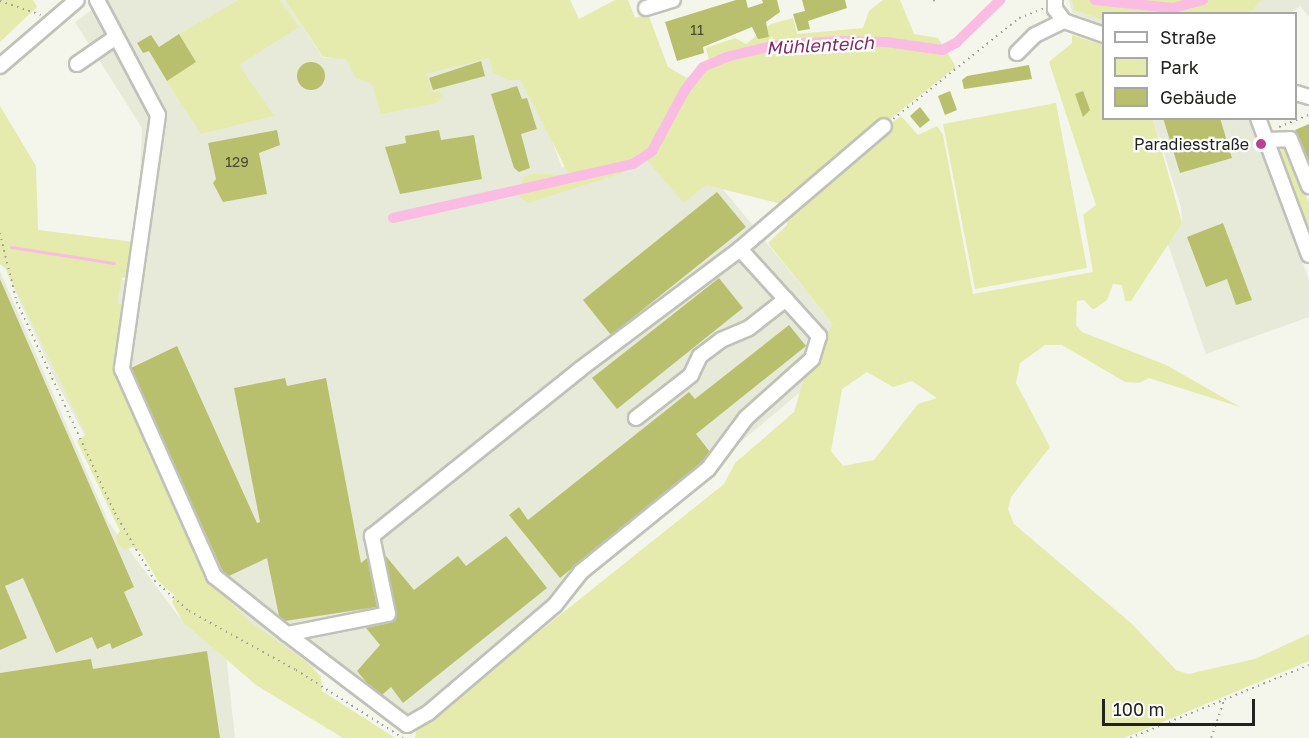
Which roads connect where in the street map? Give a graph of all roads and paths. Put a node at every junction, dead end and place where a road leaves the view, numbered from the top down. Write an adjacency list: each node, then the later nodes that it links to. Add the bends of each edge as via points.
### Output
1 (77, 0): 7 (street)
2 (97, 0): 10 (street)
3 (673, 0): 6 (street)
4 (0, 1): 7 (path)
5 (1055, 4): 8 (street); 16 (path, via 1027,12)
6 (646, 8)
7 (53, 17): 13 (street)
8 (1064, 21): 9 (street); 11 (street, via 1035,35)
9 (1102, 34)
10 (116, 37): 12 (street); 24 (street, via 158,115 122,369 214,576)
11 (1017, 53)
12 (77, 64)
13 (0, 66)
14 (1259, 120): 17 (street)
15 (1296, 120): 17 (path, via 1274,129)
16 (884, 126): 20 (street)
17 (1266, 140): 18 (street, via 1290,139); 21 (street)
18 (1309, 186)
19 (0, 233): 27 (path, via 17,302 115,513 155,581 189,611 296,670)
20 (740, 249): 22 (street); 24 (street, via 579,370 372,536 388,614)
21 (1309, 255)
22 (786, 299): 23 (street, via 749,328 721,340 700,356 691,375); 24 (street, via 819,336 812,359 746,418 708,469 581,572 555,605 428,713 407,724)
23 (636, 418)
24 (287, 634)
25 (1309, 665): 26 (path)
26 (1225, 700): 28 (path); 29 (path, via 1214,721)
27 (404, 738)
28 (1130, 738)
29 (1211, 738)

